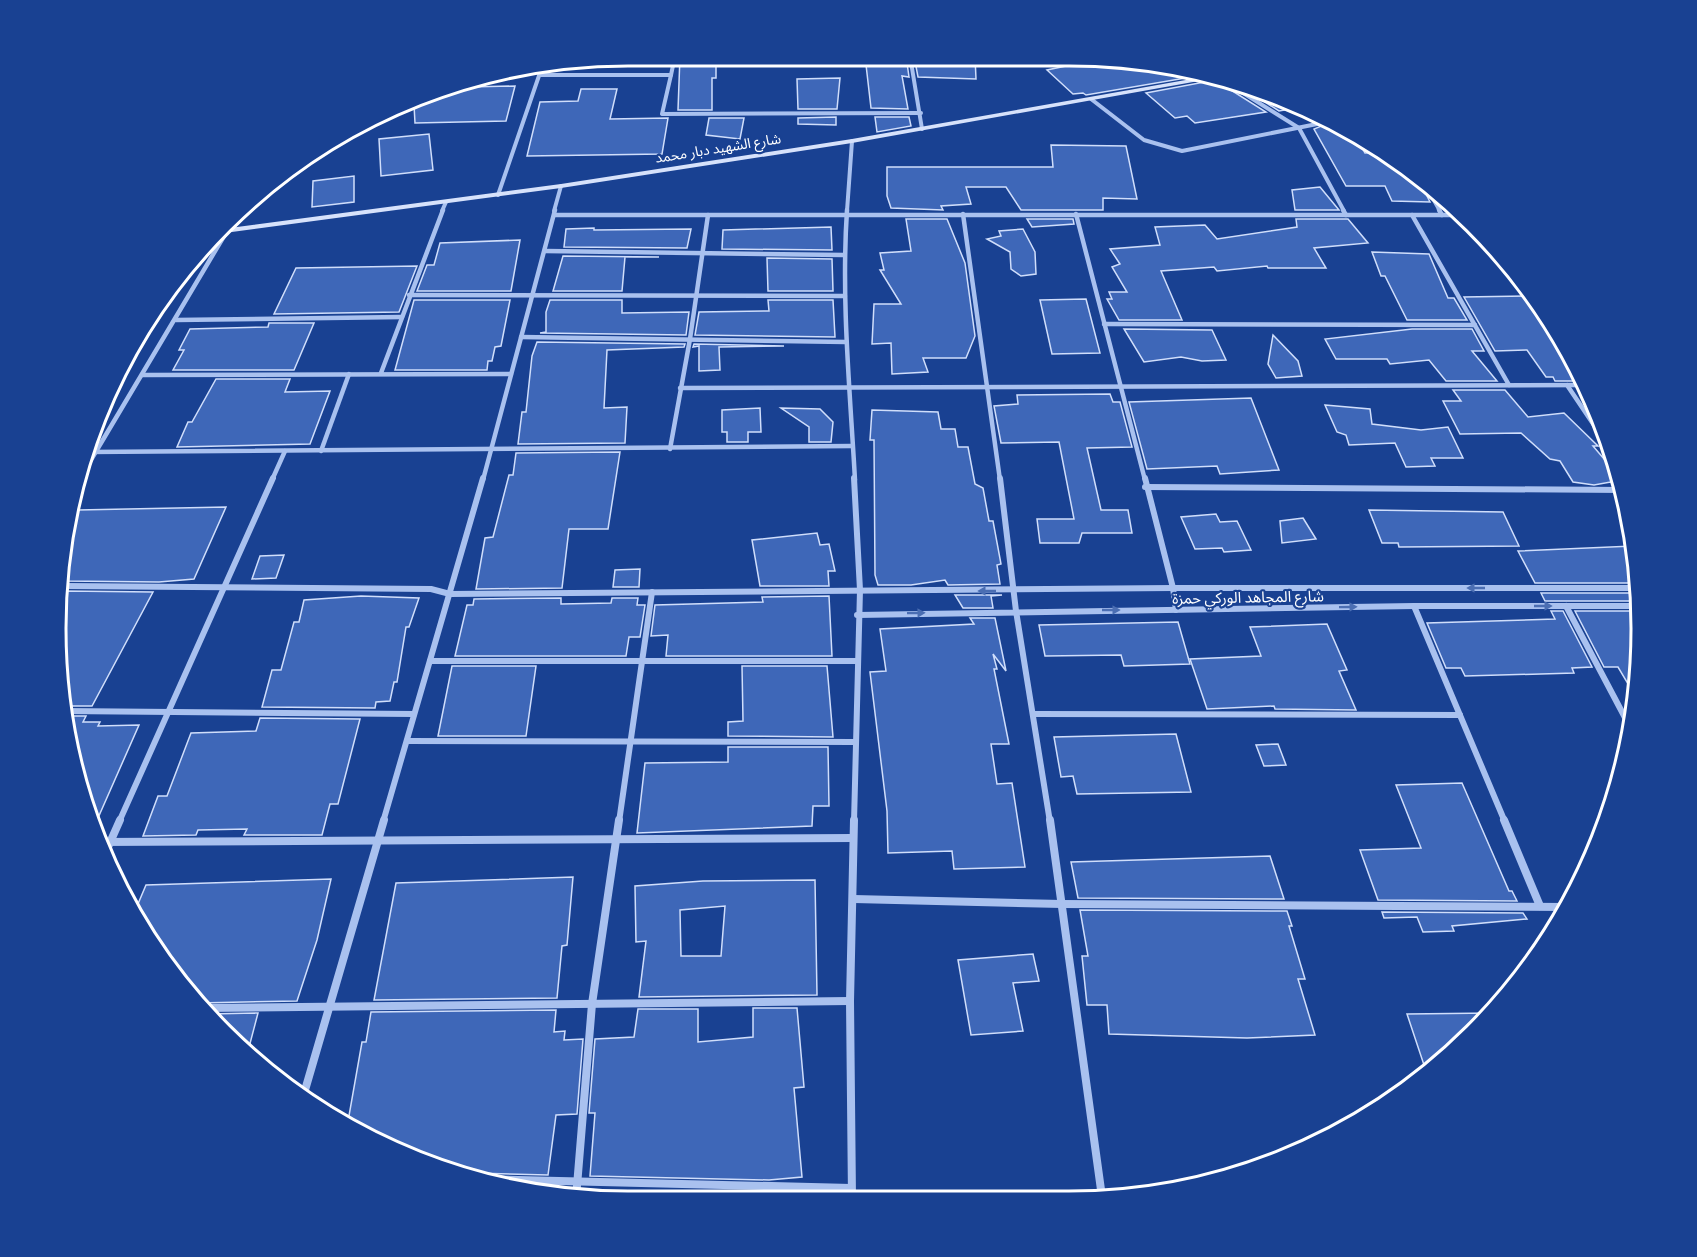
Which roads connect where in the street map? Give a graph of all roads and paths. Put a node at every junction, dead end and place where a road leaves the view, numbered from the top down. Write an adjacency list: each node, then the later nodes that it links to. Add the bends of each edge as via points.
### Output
1 (673, 66): 4 (street)
2 (912, 66): 8 (street)
3 (540, 75): 4 (street); 14 (street)
4 (671, 75): 8 (street, via 662,114)
5 (1193, 80): 7 (street, شارع الشهيد دبار محمد)
6 (1248, 96): 10 (street)
7 (1091, 99): 10 (street, via 1142,140 1163,150 1182,151); 11 (street, شارع الشهيد دبار محمد)
8 (921, 113): 11 (street)
9 (1317, 124): 10 (street)
10 (1299, 128): 22 (street)
11 (922, 129): 12 (street, شارع الشهيد دبار محمد)
12 (852, 141): 13 (street, شارع الشهيد دبار محمد); 21 (street)
13 (561, 186): 14 (street, شارع الشهيد دبار محمد); 19 (street)
14 (498, 195): 15 (street, شارع الشهيد دبار محمد)
15 (446, 202): 26 (street, شارع الشهيد دبار محمد); 33 (street)
16 (1435, 203): 24 (street)
17 (963, 214): 18 (street); 21 (street); 52 (street)
18 (1076, 214): 22 (street); 37 (street)
19 (555, 215): 20 (street); 28 (street)
20 (708, 215): 21 (street); 29 (street)
21 (846, 215): 30 (street)
22 (1346, 215): 23 (street)
23 (1412, 215): 24 (street); 38 (street)
24 (1442, 215): 25 (street)
25 (1449, 215)
26 (231, 231)
27 (213, 250): 36 (street)
28 (545, 251): 29 (street); 31 (street)
29 (703, 252): 30 (street); 32 (street)
30 (844, 255): 34 (street)
31 (534, 294): 32 (street); 33 (street); 39 (street)
32 (696, 294): 34 (street); 40 (street)
33 (409, 295): 35 (street)
34 (845, 296): 41 (street)
35 (402, 317): 36 (street); 42 (street)
36 (176, 320): 45 (street)
37 (1104, 324): 38 (street); 49 (street)
38 (1475, 325): 46 (street)
39 (521, 337): 40 (street); 44 (street)
40 (690, 339): 41 (street); 51 (street)
41 (846, 342): 50 (street)
42 (381, 373): 43 (street); 44 (street)
43 (349, 374): 45 (street); 57 (street)
44 (511, 374): 58 (street)
45 (142, 375): 59 (street)
46 (1509, 385): 47 (street); 49 (street)
47 (1567, 385): 48 (street); 53 (street)
48 (1575, 385)
49 (1120, 386): 52 (street); 61 (street)
50 (850, 387): 51 (street); 52 (street); 54 (street)
51 (680, 388): 55 (street)
52 (988, 389): 68 (street)
53 (1591, 420)
54 (852, 446): 55 (street); 67 (street)
55 (670, 449): 58 (street)
56 (285, 451): 57 (street); 59 (street); 64 (street)
57 (321, 451): 58 (street)
58 (491, 451): 70 (street)
59 (96, 452): 60 (street)
60 (93, 456)
61 (1144, 487): 62 (street); 65 (street)
62 (1614, 490)
63 (68, 586): 64 (street, شارع المجاهد الوركي حمزة)
64 (225, 587): 70 (street, شارع المجاهد الوركي حمزة, via 431,589); 81 (street)
65 (1173, 588): 66 (street, شارع المجاهد الوركي حمزة, one-way to 65); 68 (street, شارع المجاهد الوركي حمزة); 74 (street)
66 (1630, 588)
67 (860, 590): 68 (street, شارع المجاهد الوركي حمزة, one-way to 67); 69 (street, شارع المجاهد الوركي حمزة); 76 (street)
68 (1015, 591): 75 (street)
69 (652, 592): 70 (street, شارع المجاهد الوركي حمزة); 78 (street)
70 (450, 594): 77 (street)
71 (1414, 606): 72 (street, شارع المجاهد الوركي حمزة, one-way to 72); 74 (street, شارع المجاهد الوركي حمزة, one-way to 71); 84 (street)
72 (1566, 606): 73 (street, شارع المجاهد الوركي حمزة); 85 (street)
73 (1630, 606)
74 (1176, 610): 75 (street, شارع المجاهد الوركي حمزة, one-way to 74)
75 (1016, 611): 76 (street, شارع المجاهد الوركي حمزة, one-way to 75); 83 (street)
76 (857, 615): 79 (street)
77 (430, 661): 78 (street); 82 (street)
78 (642, 661): 79 (street); 87 (street)
79 (856, 661): 88 (street)
80 (72, 711): 81 (street)
81 (169, 711): 82 (street); 92 (street)
82 (414, 714): 86 (street)
83 (1034, 714): 84 (street); 94 (street)
84 (1460, 715): 95 (street)
85 (1624, 715)
86 (406, 741): 87 (street); 90 (street)
87 (630, 741): 88 (street); 91 (street)
88 (855, 742): 89 (street)
89 (853, 838): 91 (street); 93 (street)
90 (377, 841): 91 (street); 92 (street); 99 (street)
91 (615, 841): 98 (street)
92 (110, 842)
93 (854, 899): 94 (street); 97 (street)
94 (1062, 904): 95 (street); 106 (street)
95 (1540, 906): 96 (street)
96 (1558, 907)
97 (850, 1001): 98 (street); 105 (street)
98 (592, 1004): 99 (street); 103 (street)
99 (329, 1006): 100 (street); 101 (street)
100 (214, 1008)
101 (305, 1089)
102 (525, 1181): 103 (street)
103 (578, 1183): 104 (street); 105 (street)
104 (577, 1188)
105 (851, 1188): 107 (street)
106 (1101, 1190)
107 (851, 1191)

